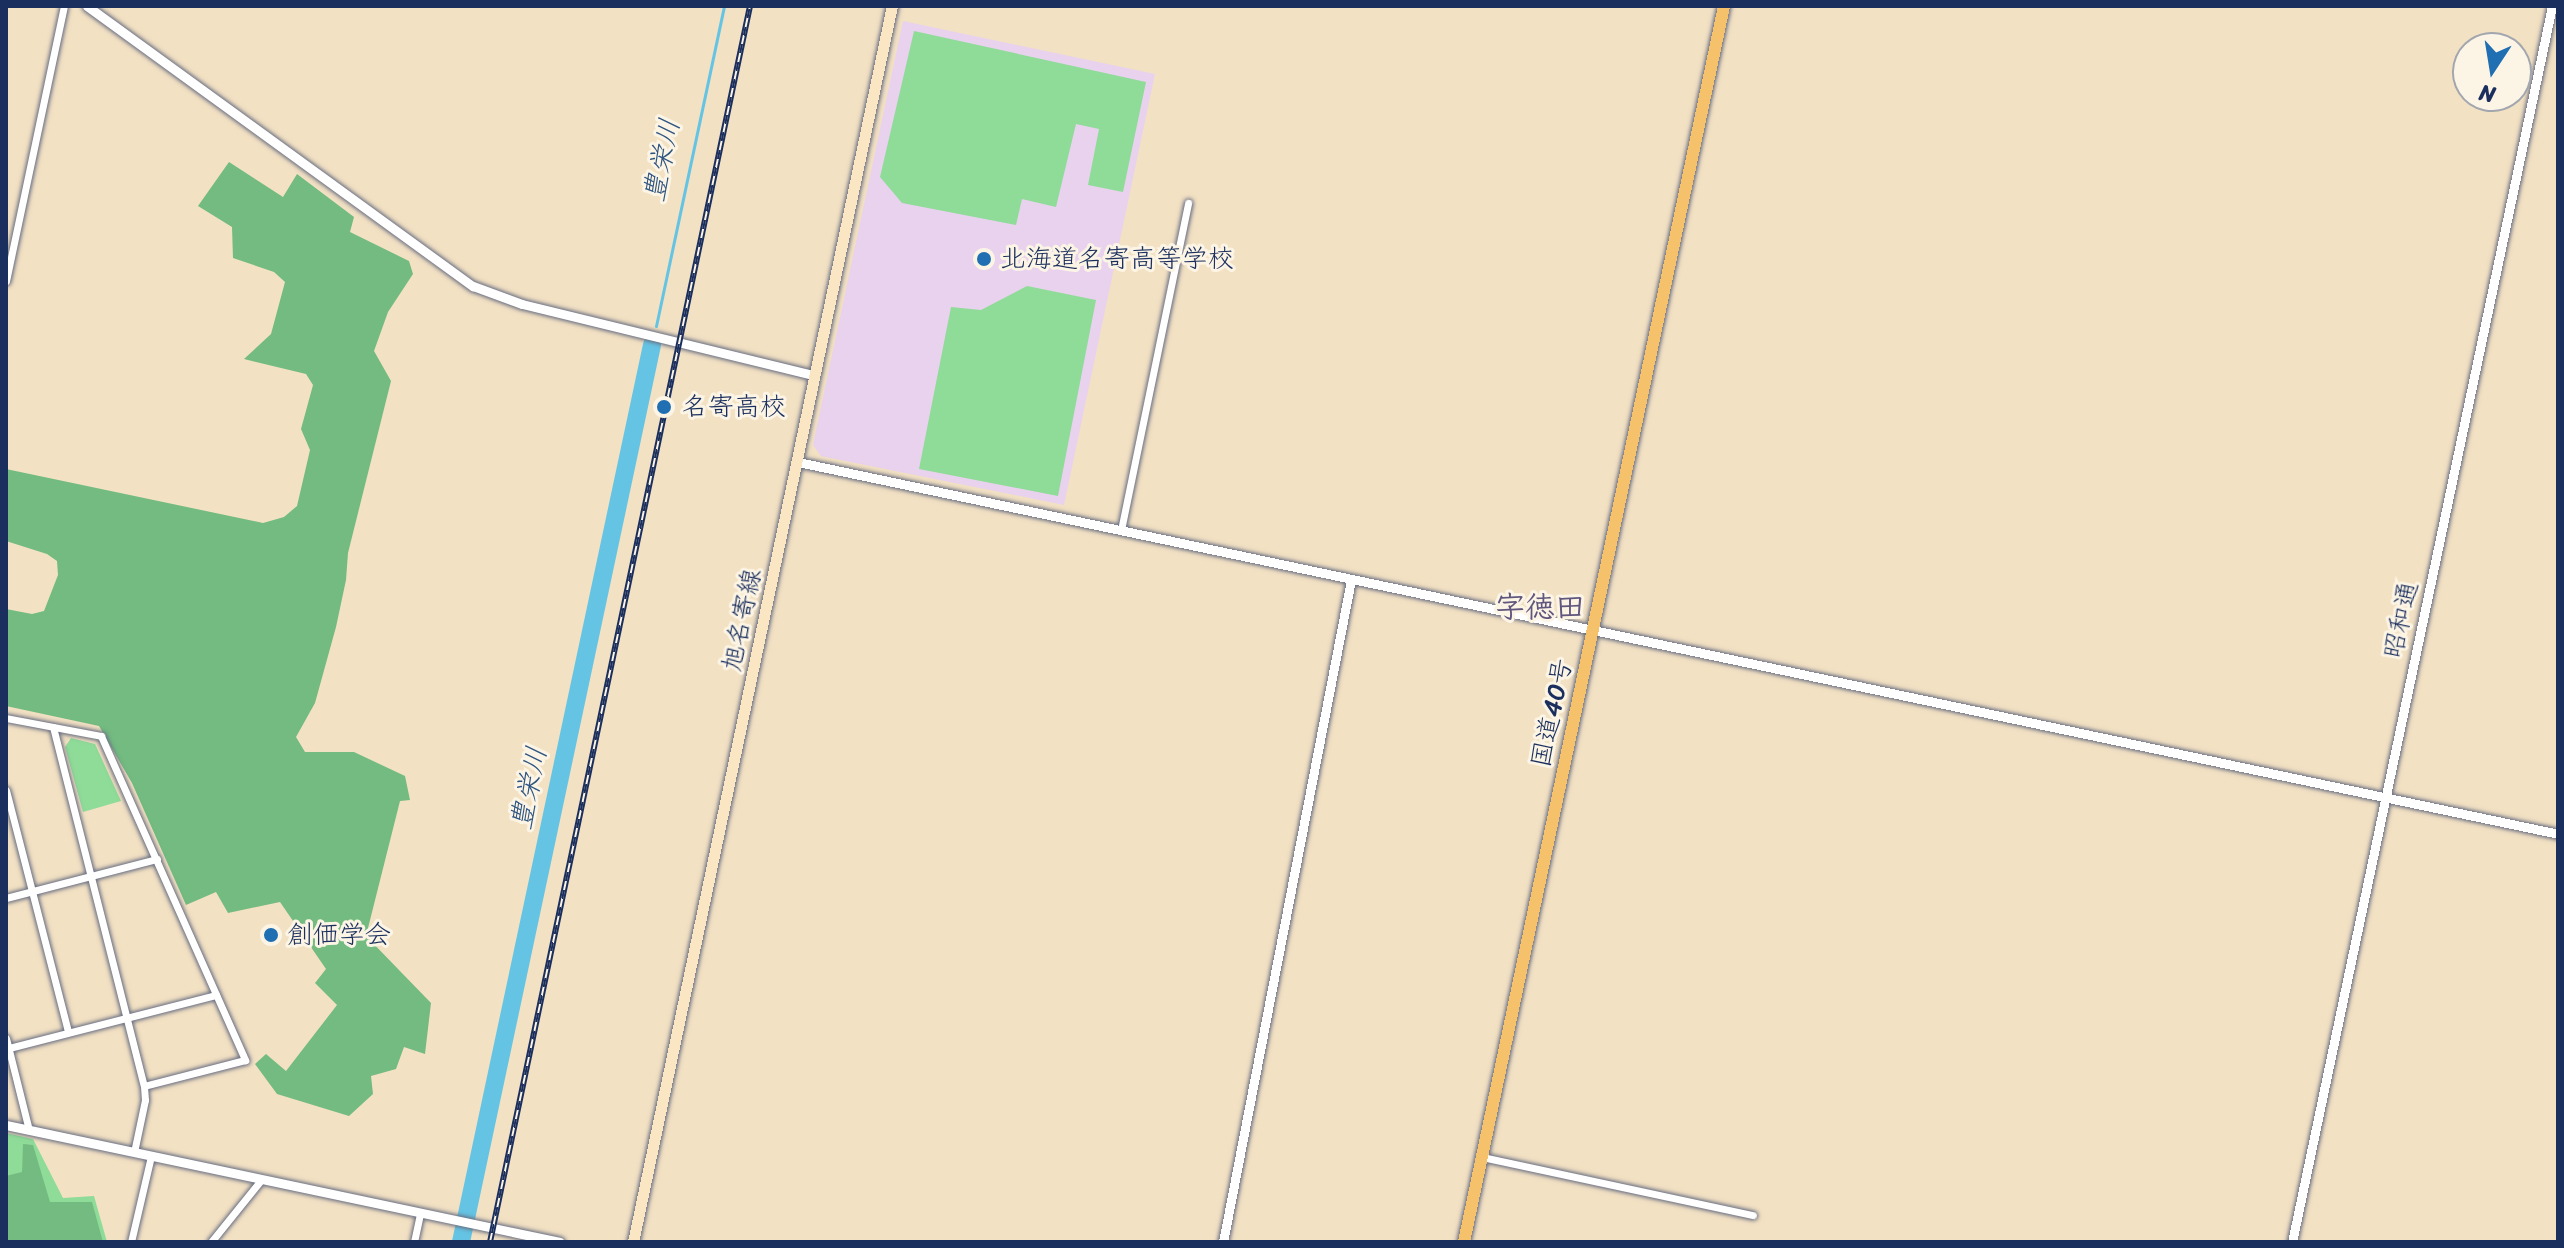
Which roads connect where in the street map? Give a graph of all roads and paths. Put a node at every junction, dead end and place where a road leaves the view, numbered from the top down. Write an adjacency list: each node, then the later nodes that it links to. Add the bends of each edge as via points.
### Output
1 (64, 6): 7 (street)
2 (87, 6): 8 (street, via 473,286 522,304)
3 (892, 6): 8 (main road, 旭名寄線)
4 (1724, 6): 12 (highway, 国道40号)
5 (2552, 6): 16 (street, 昭和通)
6 (1188, 203): 10 (street)
7 (6, 281)
8 (814, 375): 9 (main road, 旭名寄線)
9 (798, 462): 10 (street); 40 (main road, 旭名寄線)
10 (1121, 530): 11 (street)
11 (1351, 580): 12 (street); 41 (street)
12 (1592, 630): 16 (street); 32 (highway, 国道40号)
13 (6, 718): 14 (street)
14 (53, 727): 18 (street, via 101,736); 19 (street)
15 (6, 790): 20 (street)
16 (2386, 797): 17 (street); 43 (street, 昭和通)
17 (2558, 834)
18 (157, 859): 19 (street); 22 (street)
19 (91, 875): 20 (street); 23 (street)
20 (31, 892): 21 (street); 24 (street)
21 (6, 898)
22 (216, 995): 23 (street); 27 (street, via 245,1060)
23 (126, 1018): 24 (street); 27 (street)
24 (68, 1032): 26 (street)
25 (6, 1038): 26 (street)
26 (9, 1048): 29 (street)
27 (144, 1086): 30 (street)
28 (6, 1125): 29 (street)
29 (29, 1130): 30 (street)
30 (134, 1152): 31 (street)
31 (151, 1156): 33 (street); 36 (street)
32 (1482, 1157): 35 (street); 42 (highway, 国道40号)
33 (261, 1180): 34 (street); 37 (street)
34 (420, 1213): 38 (street); 39 (street)
35 (1753, 1215)
36 (131, 1242)
37 (211, 1242)
38 (414, 1242)
39 (560, 1242)
40 (633, 1242)
41 (1223, 1242)
42 (1464, 1242)
43 (2292, 1242)

